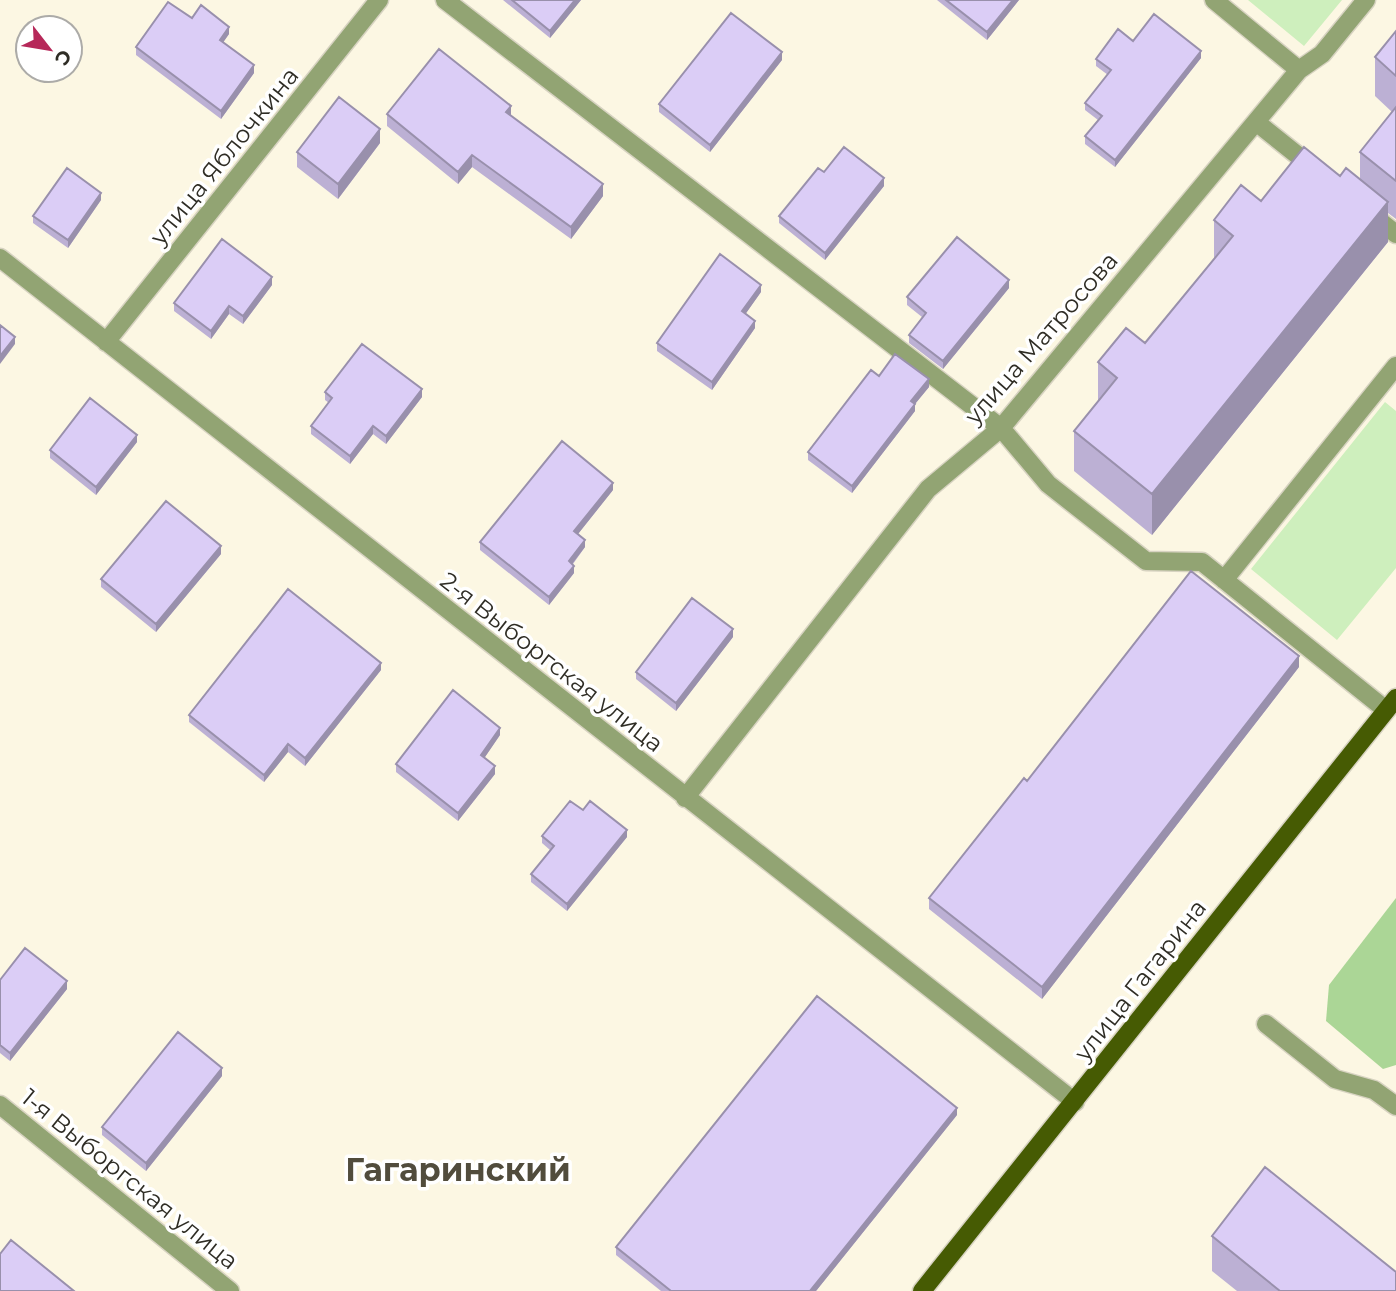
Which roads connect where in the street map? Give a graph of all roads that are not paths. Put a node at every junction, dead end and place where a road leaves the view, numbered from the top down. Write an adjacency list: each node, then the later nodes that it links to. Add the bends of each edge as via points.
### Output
1 (379, 0): 11 (street, улица Яблочкина)
2 (446, 0): 13 (street)
3 (1214, 0): 5 (street)
4 (1366, 0): 5 (street, улица Матросова, via 1322,54)
5 (1299, 70): 6 (street, улица Матросова)
6 (1256, 122): 7 (street); 13 (street, улица Матросова)
7 (1331, 182)
8 (1353, 200): 9 (street)
9 (1396, 234)
10 (0, 258): 11 (street, 2-я Выборгская улица)
11 (106, 342): 16 (street, 2-я Выборгская улица)
12 (1396, 366): 14 (street)
13 (1001, 428): 14 (street, via 1048,484 1146,561 1202,562); 16 (street, улица Матросова, via 928,489)
14 (1224, 580): 15 (street)
15 (1391, 704): 18 (main road, улица Гагарина)
16 (685, 798): 18 (street, 2-я Выборгская улица)
17 (1266, 1024): 20 (street, via 1335,1079 1374,1090)
18 (1075, 1102): 22 (main road, улица Гагарина)
19 (0, 1105): 21 (street, 1-я Выборгская улица)
20 (1396, 1106)
21 (230, 1291)
22 (922, 1291)

